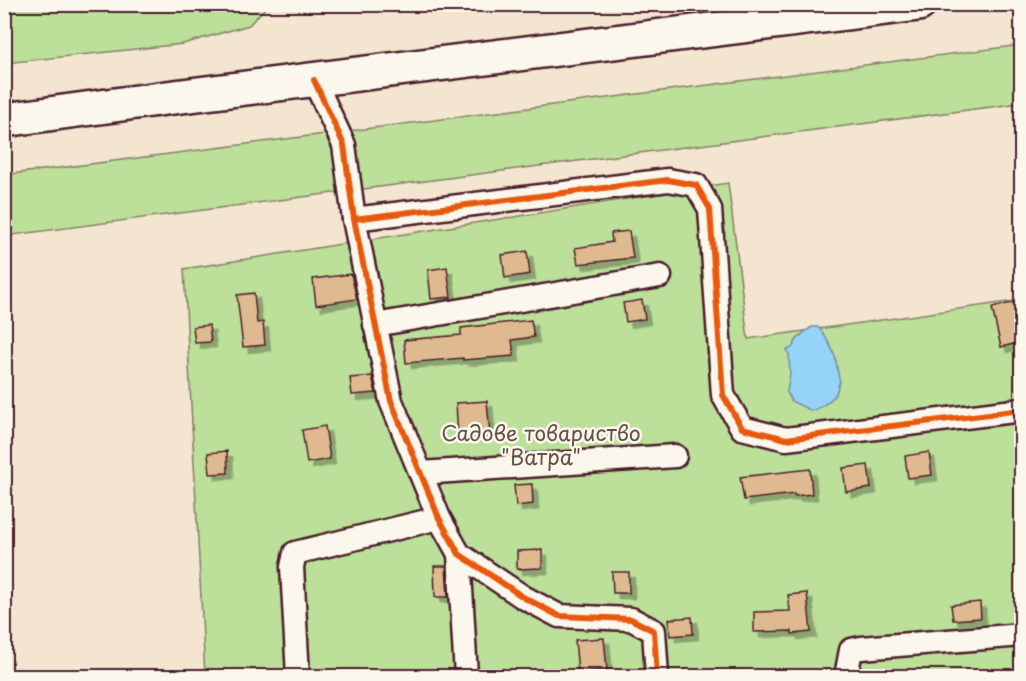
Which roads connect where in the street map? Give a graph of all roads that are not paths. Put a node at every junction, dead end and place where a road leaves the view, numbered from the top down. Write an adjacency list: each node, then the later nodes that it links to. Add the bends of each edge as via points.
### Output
1 (919, 4): 2 (highway)
2 (314, 80): 3 (highway); 4 (street, via 344,145)
3 (4, 120)
4 (354, 219): 6 (street); 7 (street, via 669,180 696,185 710,209 723,395 742,428 786,439)
5 (660, 276): 6 (street)
6 (375, 325): 9 (street, via 391,401)
7 (1022, 410)
8 (675, 456): 9 (street)
9 (421, 473): 10 (street)
10 (439, 518): 11 (street); 13 (street, via 295,553 292,567)
11 (459, 554): 14 (street); 15 (street, via 559,616 631,619 654,631)
12 (1022, 635): 16 (street, via 851,650)
13 (298, 676)
14 (466, 676)
15 (657, 676)
16 (846, 676)

